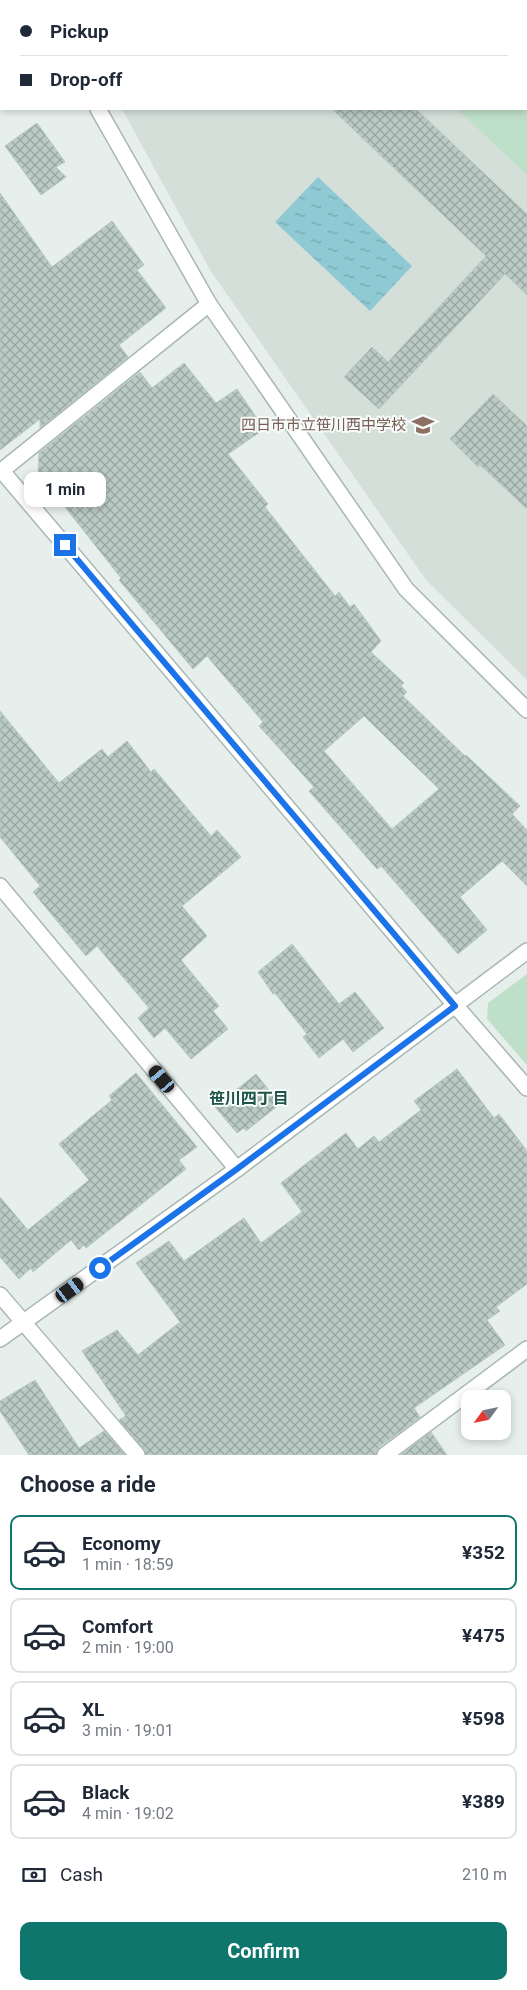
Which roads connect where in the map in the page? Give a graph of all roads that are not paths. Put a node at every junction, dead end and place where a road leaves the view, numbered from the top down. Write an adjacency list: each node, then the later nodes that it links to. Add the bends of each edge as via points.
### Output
1 (99, 110): 2 (street)
2 (209, 304): 3 (street); 4 (street, via 406,589)
3 (1, 472): 7 (street)
4 (527, 710)
5 (0, 886): 9 (street)
6 (527, 952): 7 (street)
7 (455, 1006): 8 (street); 9 (street)
8 (527, 1088)
9 (237, 1169): 11 (street)
10 (0, 1295): 11 (street)
11 (24, 1323): 12 (street); 14 (street)
12 (0, 1339)
13 (527, 1349): 15 (street)
14 (137, 1455)
15 (385, 1455)

